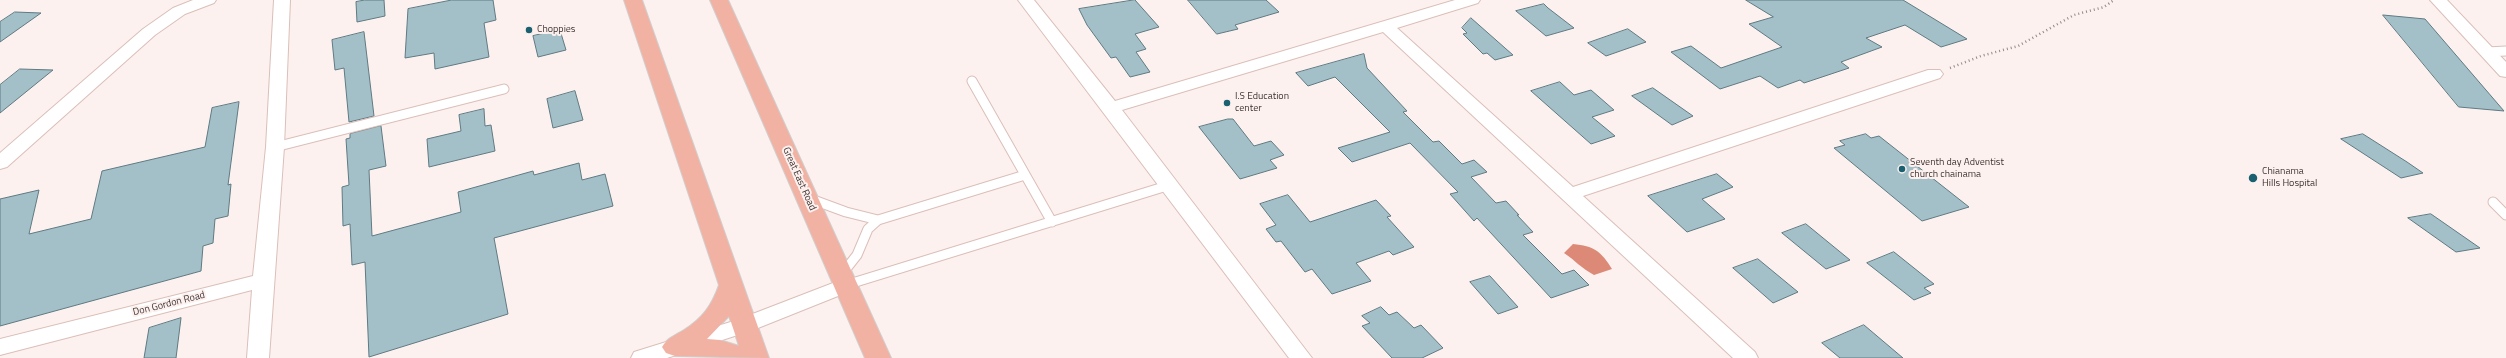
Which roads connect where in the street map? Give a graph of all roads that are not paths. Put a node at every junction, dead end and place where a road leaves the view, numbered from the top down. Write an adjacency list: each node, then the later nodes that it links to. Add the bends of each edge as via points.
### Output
1 (208, 0): 17 (street, via 179,11 149,32)
2 (282, 0): 16 (street)
3 (633, 0): 28 (main road)
4 (719, 0): 21 (main road, Great East Road)
5 (1026, 0): 15 (street)
6 (1472, 0): 8 (street)
7 (2438, 0): 10 (street)
8 (1386, 26): 15 (street); 20 (street)
9 (2506, 51): 10 (lane)
10 (2487, 52): 11 (street)
11 (2506, 72)
12 (1934, 74): 20 (street)
13 (972, 81): 18 (lane)
14 (504, 89): 16 (lane)
15 (1111, 108): 19 (street)
16 (275, 147): 26 (street)
17 (0, 163)
18 (1025, 175): 24 (lane); 25 (lane)
19 (1170, 186): 25 (lane); 37 (street)
20 (1571, 194): 38 (street)
21 (808, 198): 24 (lane); 27 (main road, Great East Road)
22 (2493, 202): 23 (lane)
23 (2506, 215)
24 (878, 220): 27 (lane, via 868,229)
25 (1052, 222): 27 (lane)
26 (263, 280): 30 (street, Don Gordon Road); 32 (street)
27 (844, 280): 29 (street); 36 (main road, Great East Road)
28 (731, 285): 29 (main road); 31 (main road, via 728,302 716,319 699,334)
29 (745, 325): 31 (street); 35 (main road)
30 (0, 347)
31 (675, 348): 33 (street); 34 (main road, via 720,349)
32 (258, 358)
33 (642, 358)
34 (748, 358)
35 (756, 358)
36 (878, 358)
37 (1301, 358)
38 (1747, 358)

